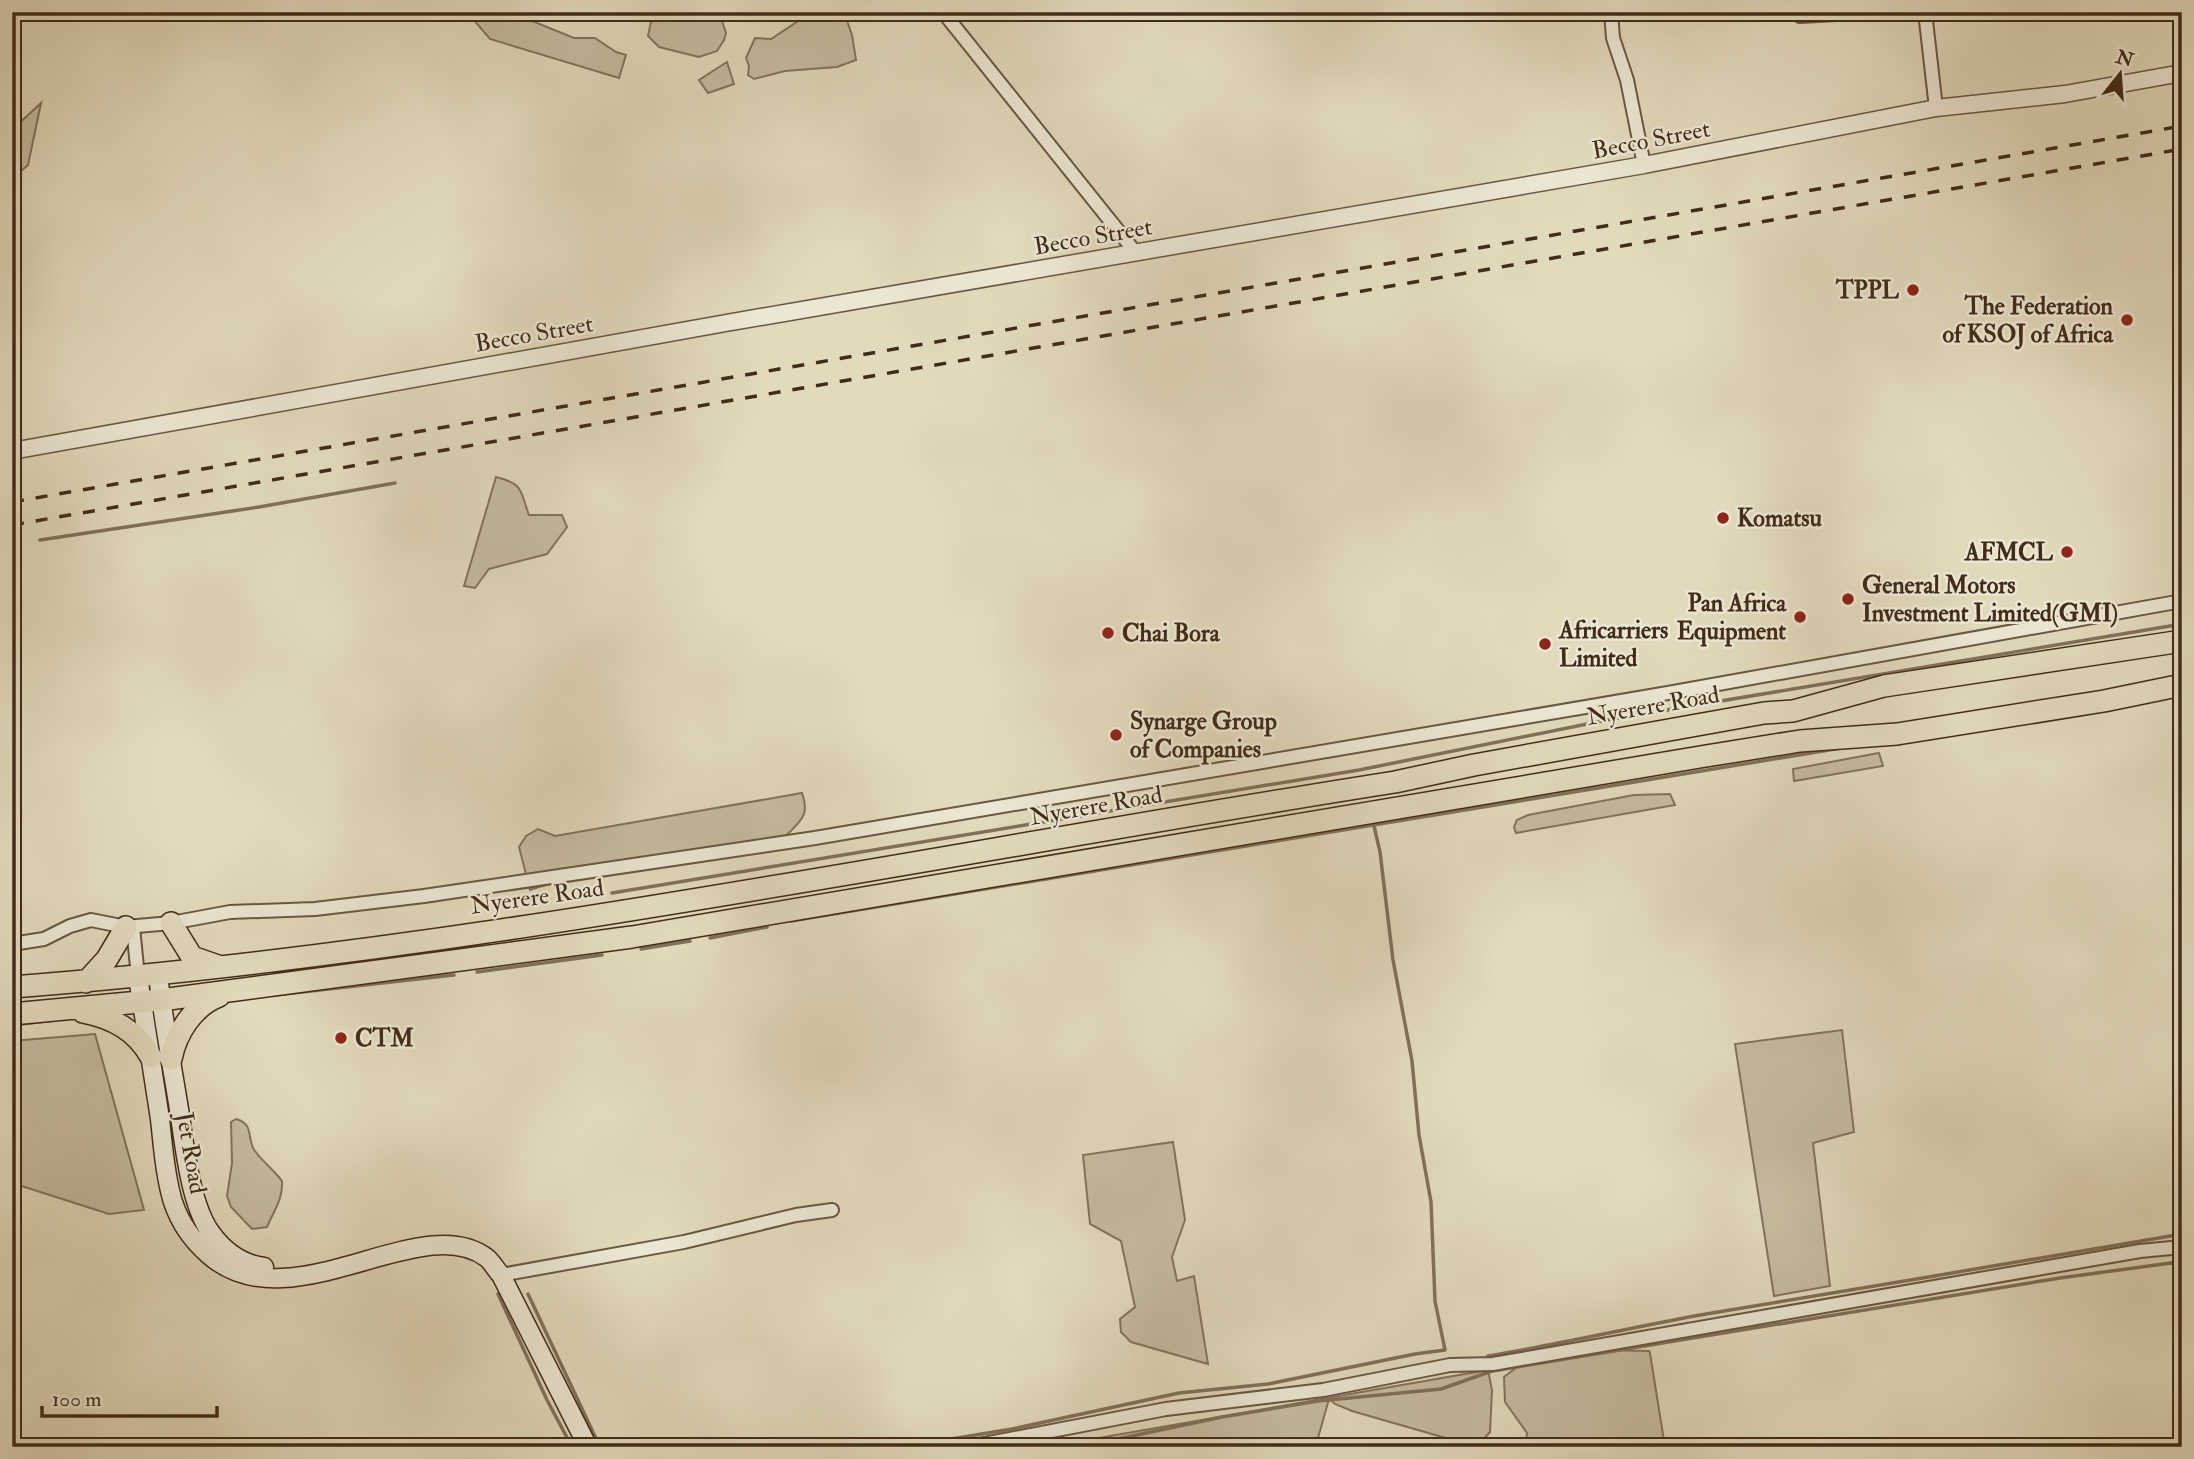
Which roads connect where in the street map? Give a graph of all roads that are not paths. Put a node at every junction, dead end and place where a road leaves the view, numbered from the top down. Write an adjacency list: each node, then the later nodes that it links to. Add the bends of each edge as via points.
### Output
1 (943, 12): 9 (street)
2 (1611, 12): 8 (street)
3 (1796, 12): 4 (street, via 1800,16)
4 (1871, 12)
5 (1924, 12): 7 (street)
6 (2182, 73): 7 (street, Becco Street, via 2065,94)
7 (1936, 107): 8 (street, Becco Street)
8 (1644, 165): 9 (street, Becco Street)
9 (1136, 253): 10 (street, Becco Street)
10 (12, 451)
11 (2182, 601): 14 (street, via 815,838 424,896 315,909 230,912)
12 (2182, 641): 17 (highway, Nyerere Road, via 1884,687 1793,711 648,908)
13 (2182, 685): 21 (highway, via 1897,734 1800,741 1719,754 644,935)
14 (170, 923): 15 (street); 17 (highway, via 192,957)
15 (130, 927): 16 (street, via 91,920 44,939); 18 (street, Jet Road); 19 (highway)
16 (12, 944)
17 (223, 967): 18 (highway, Nyerere Road)
18 (151, 971): 19 (highway, Nyerere Road); 22 (main road, Jet Road)
19 (86, 982): 20 (highway, Nyerere Road)
20 (12, 988)
21 (234, 991): 22 (highway); 25 (highway, via 195,1012)
22 (151, 1001): 23 (highway); 25 (main road, Jet Road)
23 (61, 1009): 24 (highway); 25 (highway, via 120,1024)
24 (12, 1014)
25 (161, 1058): 28 (main road, Jet Road, via 196,1199 210,1232 231,1254 280,1269 451,1245 487,1258)
26 (832, 1210): 28 (street)
27 (2182, 1247): 30 (street, via 1493,1364 1450,1366 1323,1390 1166,1409)
28 (500, 1275): 29 (main road, Jet Road)
29 (588, 1447)
30 (968, 1447)

